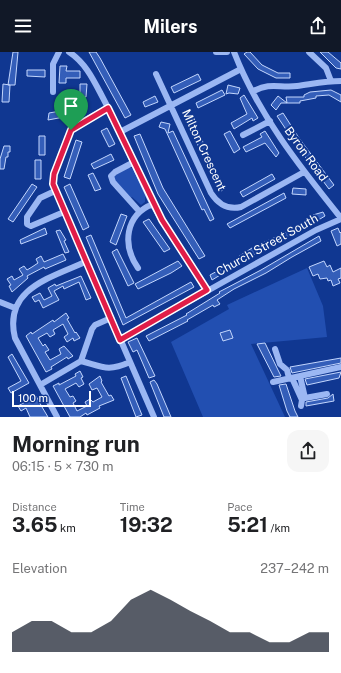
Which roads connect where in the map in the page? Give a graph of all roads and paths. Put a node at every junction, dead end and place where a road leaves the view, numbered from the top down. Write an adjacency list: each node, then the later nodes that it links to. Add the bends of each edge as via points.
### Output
1 (59, 52): 12 (street, via 53,64)
2 (70, 52): 14 (street, via 85,66)
3 (216, 52): 4 (street)
4 (227, 52)
5 (234, 52): 7 (street, Byron Road)
6 (309, 52): 9 (street, via 326,68)
7 (241, 69): 11 (street, Byron Road); 13 (street)
8 (156, 74): 13 (street, Milton Crescent)
9 (331, 81): 10 (street); 11 (street, via 290,87 266,85)
10 (341, 81)
11 (254, 91): 15 (street, Byron Road)
12 (53, 92)
13 (171, 106): 16 (street); 19 (street, Milton Crescent, via 211,193 222,205 241,207)
14 (108, 108): 16 (street); 20 (street, via 76,125 69,132 53,179)
15 (270, 121): 17 (street, Byron Road); 19 (street, Byron Road)
16 (120, 132): 18 (street)
17 (243, 135)
18 (134, 162): 21 (street); 22 (street, via 111,176 113,182)
19 (304, 172): 24 (street, Byron Road)
20 (55, 190): 23 (street); 23 (street, via 40,198 26,222 31,226)
21 (153, 204): 22 (street); 27 (street)
22 (139, 211): 26 (street, via 127,243 130,256)
23 (64, 212): 25 (street)
24 (341, 218): 27 (street, Church Street South)
25 (85, 262): 29 (street, via 30,288); 30 (street)
26 (138, 268)
27 (207, 290): 31 (street, Church Street South)
28 (0, 302): 29 (street)
29 (15, 308): 39 (street, via 12,322 14,338)
30 (110, 318): 31 (street); 33 (street, via 92,329)
31 (120, 340): 34 (street)
32 (275, 349): 37 (street, via 280,364 287,370)
33 (81, 361): 34 (street, via 110,369); 39 (street)
34 (130, 362): 43 (street)
35 (341, 367): 36 (street)
36 (300, 376): 37 (street); 40 (street, via 305,398)
37 (290, 378): 38 (street); 41 (street, via 302,400)
38 (273, 382)
39 (40, 385): 42 (street)
40 (327, 394)
41 (301, 406)
42 (57, 417)
43 (154, 417)

